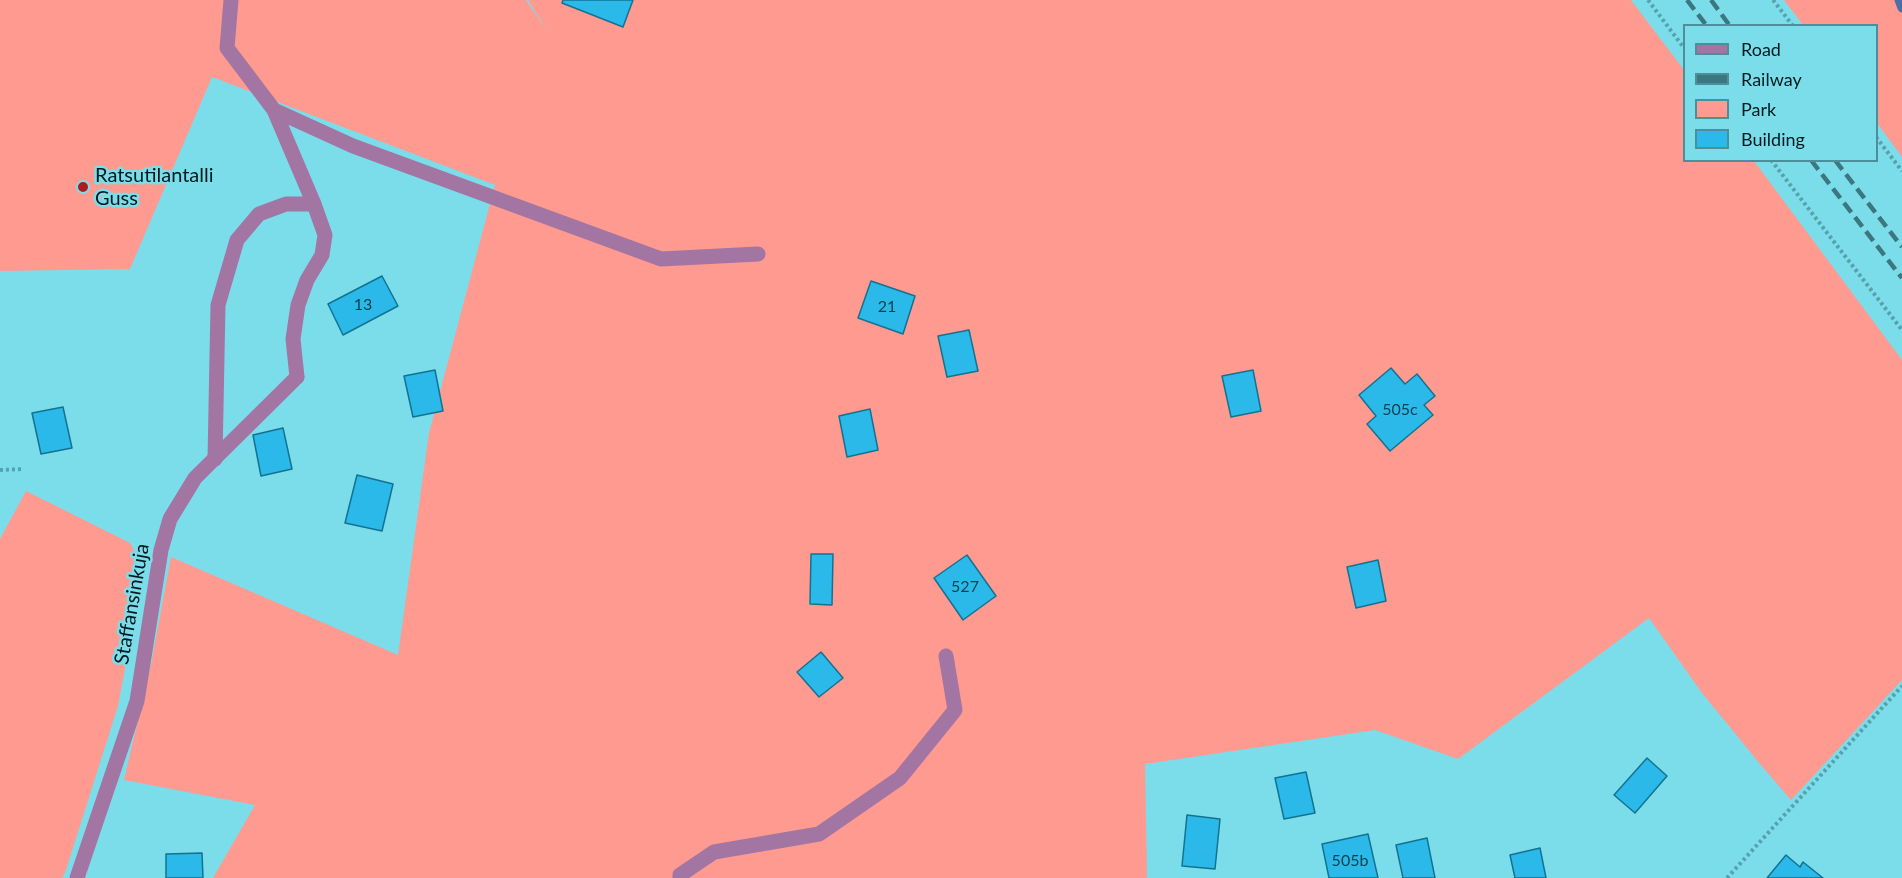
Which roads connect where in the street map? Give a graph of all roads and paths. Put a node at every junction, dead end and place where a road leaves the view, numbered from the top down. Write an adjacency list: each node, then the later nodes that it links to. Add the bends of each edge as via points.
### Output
1 (231, 0): 6 (street, via 226,48)
2 (1648, 0): 5 (path)
3 (1773, 0): 4 (path)
4 (1791, 24)
5 (1683, 47)
6 (274, 110): 10 (street); 11 (street, via 353,146 661,259)
7 (1878, 140): 9 (path)
8 (1774, 162): 12 (path)
9 (1902, 171)
10 (314, 204): 13 (street, Staffansinkuja, via 325,236 321,255 297,305 293,339 297,377); 13 (street, via 286,204 259,214 237,240 218,305)
11 (758, 254)
12 (1902, 330)
13 (215, 459): 18 (street, Staffansinkuja, via 195,478 170,519 161,550 137,700)
14 (24, 469): 15 (path)
15 (0, 470)
16 (946, 656): 19 (street, via 955,710 900,778 819,834 714,852)
17 (1902, 686): 20 (path)
18 (77, 878)
19 (680, 878)
20 (1727, 878)

